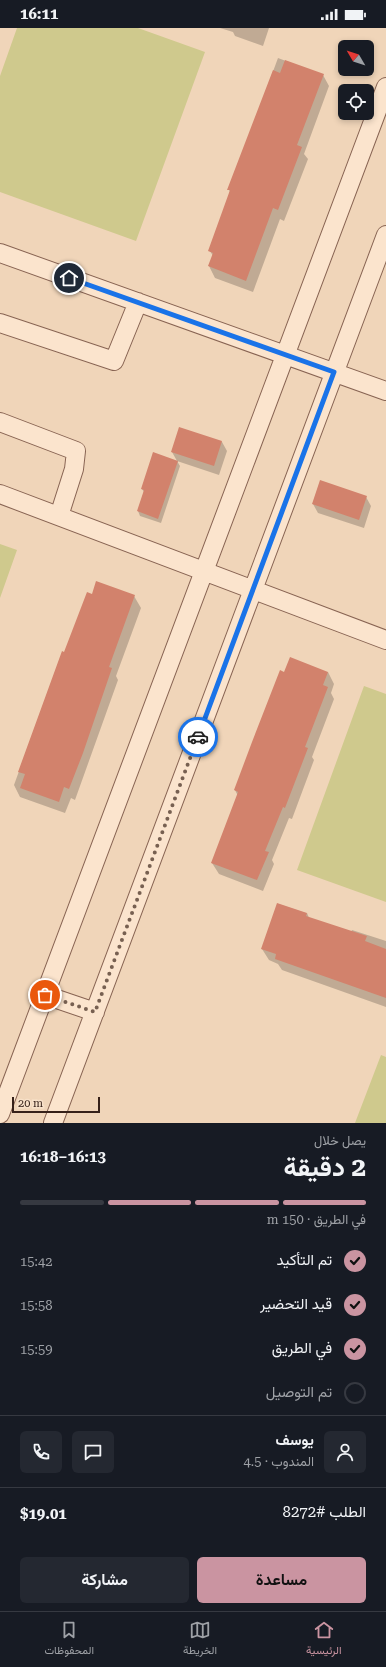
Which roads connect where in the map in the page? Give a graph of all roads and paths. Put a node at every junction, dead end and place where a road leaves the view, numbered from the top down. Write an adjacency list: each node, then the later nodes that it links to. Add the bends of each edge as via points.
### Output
1 (386, 87): 6 (lane)
2 (386, 235): 7 (lane)
3 (0, 253): 4 (lane)
4 (138, 302): 5 (lane, via 114,362); 6 (lane)
5 (0, 323)
6 (285, 355): 7 (lane); 12 (lane)
7 (334, 372): 8 (lane); 13 (lane)
8 (386, 391)
9 (0, 422): 11 (lane, via 76,451 74,469)
10 (0, 494): 11 (lane)
11 (59, 516): 12 (lane)
12 (204, 571): 13 (lane); 15 (lane)
13 (253, 589): 14 (lane); 16 (lane)
14 (386, 640)
15 (45, 995): 16 (lane); 17 (lane)
16 (95, 1012): 18 (lane)
17 (0, 1114)
18 (53, 1123)

